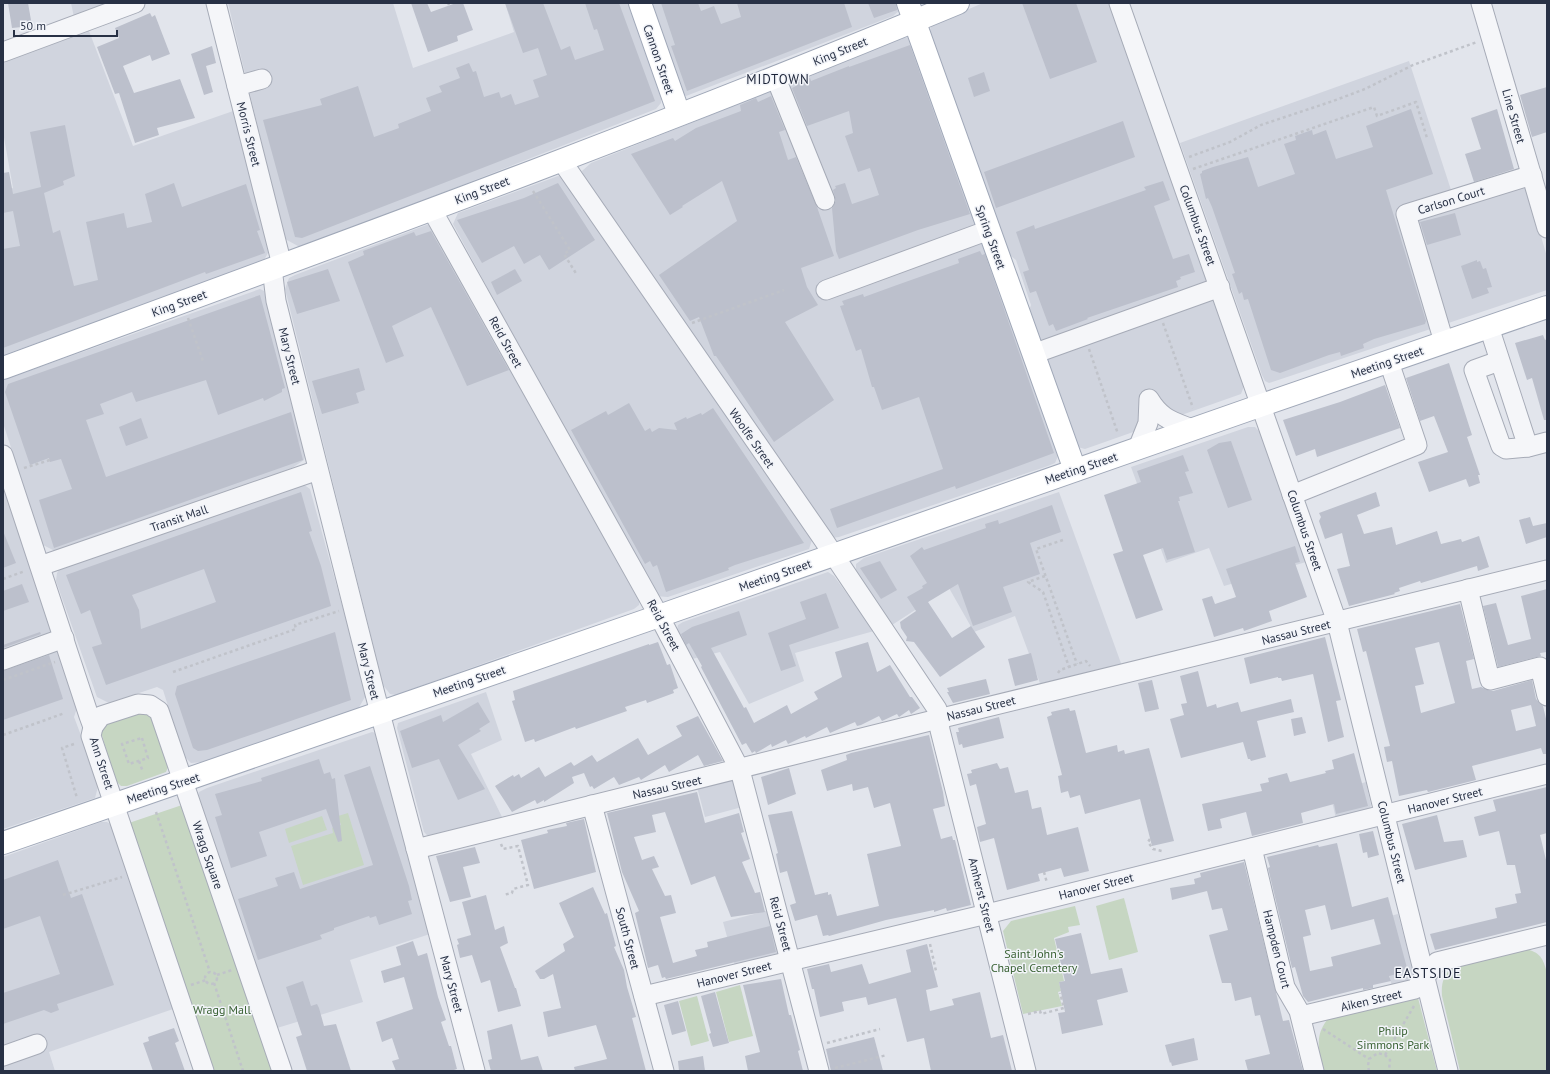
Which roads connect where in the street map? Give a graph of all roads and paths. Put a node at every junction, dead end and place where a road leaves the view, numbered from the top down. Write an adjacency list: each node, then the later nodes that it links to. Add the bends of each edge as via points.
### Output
1 (135, 3): 9 (street)
2 (216, 3): 12 (street, Morris Street)
3 (640, 3): 13 (main road, Cannon Street)
4 (958, 3): 7 (main road, King Street)
5 (1119, 3): 16 (street, Columbus Street)
6 (1481, 3): 8 (street, Line Street)
7 (911, 12): 10 (main road, King Street); 23 (main road, Spring Street)
8 (1491, 38): 16 (path, via 1449,50 1358,91 1261,125 1220,146); 18 (street, Line Street)
9 (3, 52)
10 (775, 76): 13 (main road, King Street); 20 (street)
11 (262, 79): 12 (street)
12 (237, 86): 24 (street, Morris Street)
13 (679, 114): 15 (main road, King Street)
14 (1427, 138): 17 (path, via 1416,102 1377,116 1374,107)
15 (561, 160): 21 (main road, King Street); 54 (street, Woolfe Street)
16 (1175, 162): 26 (street, Columbus Street)
17 (1194, 169)
18 (1532, 175): 22 (street, Line Street); 35 (street, Carlson Court, via 1406,214)
19 (533, 192): 25 (path, via 570,250 564,254)
20 (825, 200)
21 (432, 210): 24 (main road, King Street); 63 (street, Reid Street)
22 (1547, 228)
23 (989, 230): 28 (street); 36 (main road, Spring Street)
24 (277, 266): 40 (main road, King Street); 50 (street, Mary Street, via 276,301)
25 (577, 275)
26 (1220, 287): 30 (street); 41 (street, Columbus Street)
27 (784, 290): 32 (path)
28 (826, 290)
29 (1547, 308): 33 (main road, Meeting Street)
30 (1158, 309): 34 (street); 42 (path)
31 (188, 318): 37 (path)
32 (690, 324)
33 (1489, 327): 35 (main road, Meeting Street); 38 (street)
34 (1084, 336): 36 (street); 44 (path)
35 (1444, 342): 39 (main road, Meeting Street)
36 (1033, 354): 51 (main road, Spring Street)
37 (203, 361)
38 (1499, 361): 45 (street); 45 (street, via 1474,370 1501,446 1506,449)
39 (1389, 362): 41 (main road, Meeting Street); 52 (street, via 1418,445)
40 (3, 368)
41 (1262, 405): 43 (main road, Meeting Street); 52 (street, Columbus Street)
42 (1193, 408)
43 (1192, 429): 46 (main road, Meeting Street); 46 (street, via 1164,418 1149,399 1148,423)
44 (1118, 434)
45 (1542, 442)
46 (1138, 448): 51 (main road, Meeting Street)
47 (3, 455): 55 (street, Ann Street)
48 (50, 460): 49 (path)
49 (24, 469)
50 (318, 470): 55 (street, Transit Mall); 75 (street, Mary Street)
51 (1075, 470): 54 (main road, Meeting Street)
52 (1292, 495): 64 (street, Columbus Street)
53 (1063, 540): 57 (path, via 1036,549)
54 (833, 555): 63 (main road, Meeting Street); 77 (street, Woolfe Street, via 937,709)
55 (33, 568): 58 (path); 65 (street, Ann Street)
56 (1547, 570): 59 (street, Nassau Street)
57 (1045, 576): 60 (path); 61 (path, via 1028,582)
58 (3, 579)
59 (1468, 589): 64 (street, Nassau Street); 74 (street, via 1490,680 1540,667)
60 (1050, 590): 61 (path); 68 (path)
61 (1043, 592): 69 (path)
62 (339, 610): 71 (path, via 295,625 296,629)
63 (659, 616): 75 (main road, Meeting Street); 82 (street, Reid Street)
64 (1337, 622): 77 (street, Nassau Street); 90 (street, Columbus Street)
65 (64, 638): 66 (street); 78 (street, Ann Street)
66 (3, 660)
67 (57, 661): 73 (path)
68 (1077, 664): 69 (path); 70 (path, via 1086,661)
69 (1069, 667): 72 (path, via 1058,672)
70 (1091, 671)
71 (173, 672)
72 (1060, 678)
73 (3, 680)
74 (1547, 696)
75 (380, 712): 85 (main road, Meeting Street); 95 (street, Mary Street)
76 (64, 713): 79 (path)
77 (938, 719): 82 (street, Nassau Street); 102 (street, Amherst Street)
78 (93, 727): 85 (street, Wragg Square, via 101,716 144,704 154,707 159,711); 87 (street, Ann Street, via 91,736)
79 (3, 735)
80 (74, 744): 86 (path, via 62,748)
81 (139, 761): 81 (path, via 148,758 142,738 122,744 129,764); 83 (path)
82 (740, 770): 88 (street, Nassau Street); 105 (street, Reid Street)
83 (143, 772)
84 (1547, 774): 90 (street, Hanover Street)
85 (183, 781): 87 (main road, Meeting Street); 126 (street, Wragg Square)
86 (77, 798)
87 (115, 804): 93 (main road, Meeting Street); 124 (street, Ann Street)
88 (592, 805): 95 (street, Nassau Street); 111 (street, South Street)
89 (156, 812): 106 (path)
90 (1385, 814): 94 (street, Hanover Street); 108 (street, Columbus Street)
91 (500, 839): 100 (path, via 503,849 518,846 528,885)
92 (1150, 839): 96 (path, via 1148,842 1153,849)
93 (3, 843)
94 (1252, 848): 102 (street, Hanover Street); 114 (street, Hampden Court, via 1285,987)
95 (416, 849): 127 (street, Mary Street)
96 (1162, 851)
97 (1044, 872): 99 (path)
98 (126, 876): 101 (path)
99 (1048, 887)
100 (503, 895)
101 (63, 896)
102 (987, 914): 105 (street, Hanover Street); 129 (street, Amherst Street)
103 (1547, 935): 108 (street, Aiken Street, via 1437,962)
104 (930, 947): 107 (path, via 936,971)
105 (791, 960): 111 (street, Hanover Street); 123 (street, Reid Street)
106 (210, 972): 109 (path, via 215,973 217,977); 109 (path, via 206,974 206,980 208,983)
107 (934, 972)
108 (1425, 977): 114 (street, Aiken Street, via 1415,989); 133 (street, Columbus Street)
109 (214, 983): 125 (path)
110 (1060, 993): 113 (path, via 1064,1008 1041,1014 1040,1011)
111 (644, 996): 128 (street, South Street)
112 (1417, 1000): 119 (path)
113 (1028, 1014)
114 (1301, 1016): 130 (street, Hampden Court)
115 (880, 1029): 117 (path)
116 (1323, 1029): 122 (path)
117 (827, 1043)
118 (38, 1044): 121 (street)
119 (1385, 1054): 122 (path, via 1375,1054); 132 (path, via 1390,1060)
120 (887, 1055): 123 (path)
121 (3, 1056)
122 (1369, 1059): 131 (path)
123 (826, 1070)
124 (204, 1071)
125 (243, 1071)
126 (282, 1071)
127 (475, 1071)
128 (664, 1071)
129 (1026, 1071)
130 (1314, 1071)
131 (1370, 1071)
132 (1389, 1071)
133 (1448, 1071)

